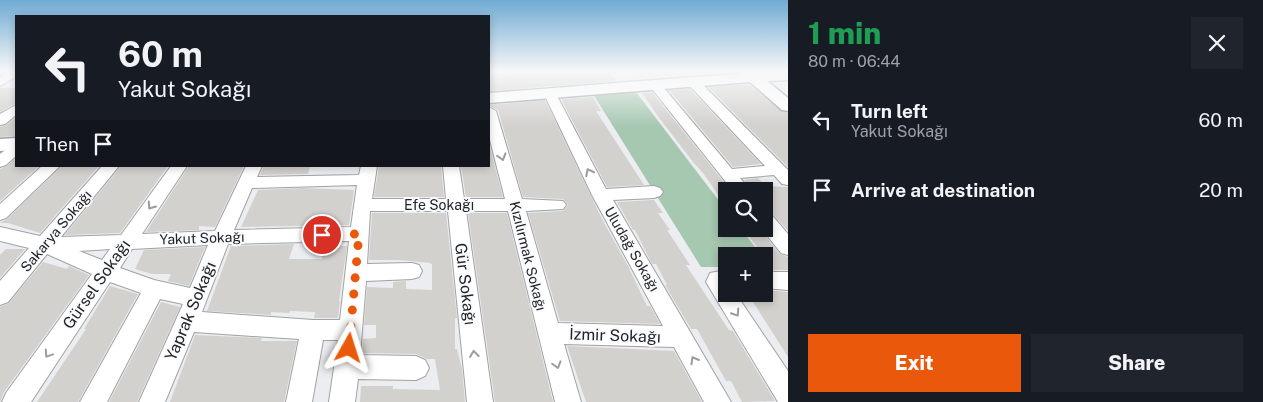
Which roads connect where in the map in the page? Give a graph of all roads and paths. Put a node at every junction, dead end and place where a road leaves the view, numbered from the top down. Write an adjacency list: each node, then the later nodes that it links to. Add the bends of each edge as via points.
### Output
1 (569, 90): 6 (main road)
2 (666, 90): 24 (street)
3 (700, 90): 25 (street)
4 (771, 90): 9 (main road)
5 (776, 90): 8 (main road)
6 (550, 94): 7 (main road); 29 (street, Uludağ Sokağı, one-way to 6)
7 (490, 98)
8 (788, 99)
9 (788, 106)
10 (15, 110): 12 (street)
11 (490, 115): 33 (street, Kızılırmak Sokağı, one-way to 33)
12 (0, 121)
13 (15, 144): 14 (main road)
14 (0, 145)
15 (15, 151): 16 (street)
16 (0, 162)
17 (51, 167): 34 (street)
18 (110, 167): 40 (street, Sakarya Sokağı)
19 (178, 167): 39 (street, Gürsel Sokağı, one-way to 39)
20 (254, 167): 27 (street, Yaprak Sokağı)
21 (451, 167): 32 (street, Gür Sokağı)
22 (368, 173): 23 (street); 30 (street)
23 (311, 174): 27 (street)
24 (728, 174): 25 (street); 26 (street)
25 (783, 175)
26 (735, 182)
27 (247, 183): 38 (street, Yaprak Sokağı)
28 (654, 192): 29 (street)
29 (601, 195): 55 (street, Uludağ Sokağı)
30 (362, 205): 32 (street, Efe Sokağı); 37 (street)
31 (557, 205): 33 (street, Efe Sokağı)
32 (456, 206): 33 (street, Efe Sokağı); 64 (street, Gür Sokağı, one-way to 32)
33 (516, 206): 54 (street, Kızılırmak Sokağı)
34 (0, 214)
35 (773, 229): 41 (street)
36 (0, 234): 40 (street)
37 (359, 234): 38 (street, Yakut Sokağı); 44 (street)
38 (221, 238): 39 (street, Yakut Sokağı); 49 (street, Yaprak Sokağı)
39 (126, 242): 40 (street, Yakut Sokağı); 42 (street, Gürsel Sokağı)
40 (45, 245): 42 (street); 48 (street, Sakarya Sokağı)
41 (788, 248)
42 (106, 269): 47 (street); 59 (street, Gürsel Sokağı, one-way to 59)
43 (412, 271): 44 (street)
44 (356, 273): 53 (street)
45 (773, 280): 46 (street)
46 (788, 281)
47 (154, 288): 49 (street); 60 (street)
48 (0, 296)
49 (196, 298): 51 (street, Yaprak Sokağı)
50 (730, 302): 58 (street, one-way to 58)
51 (188, 321): 52 (street); 61 (street, Yaprak Sokağı)
52 (313, 330): 53 (street); 62 (street)
53 (351, 330): 56 (street)
54 (548, 333): 55 (street, İzmir Sokağı); 65 (street, Kızılırmak Sokağı, one-way to 65)
55 (682, 337): 66 (street, Uludağ Sokağı, one-way to 55)
56 (347, 367): 57 (street); 63 (street)
57 (416, 368)
58 (788, 394)
59 (15, 402)
60 (93, 402)
61 (152, 402)
62 (299, 402)
63 (342, 402)
64 (480, 402)
65 (568, 402)
66 (718, 402)

